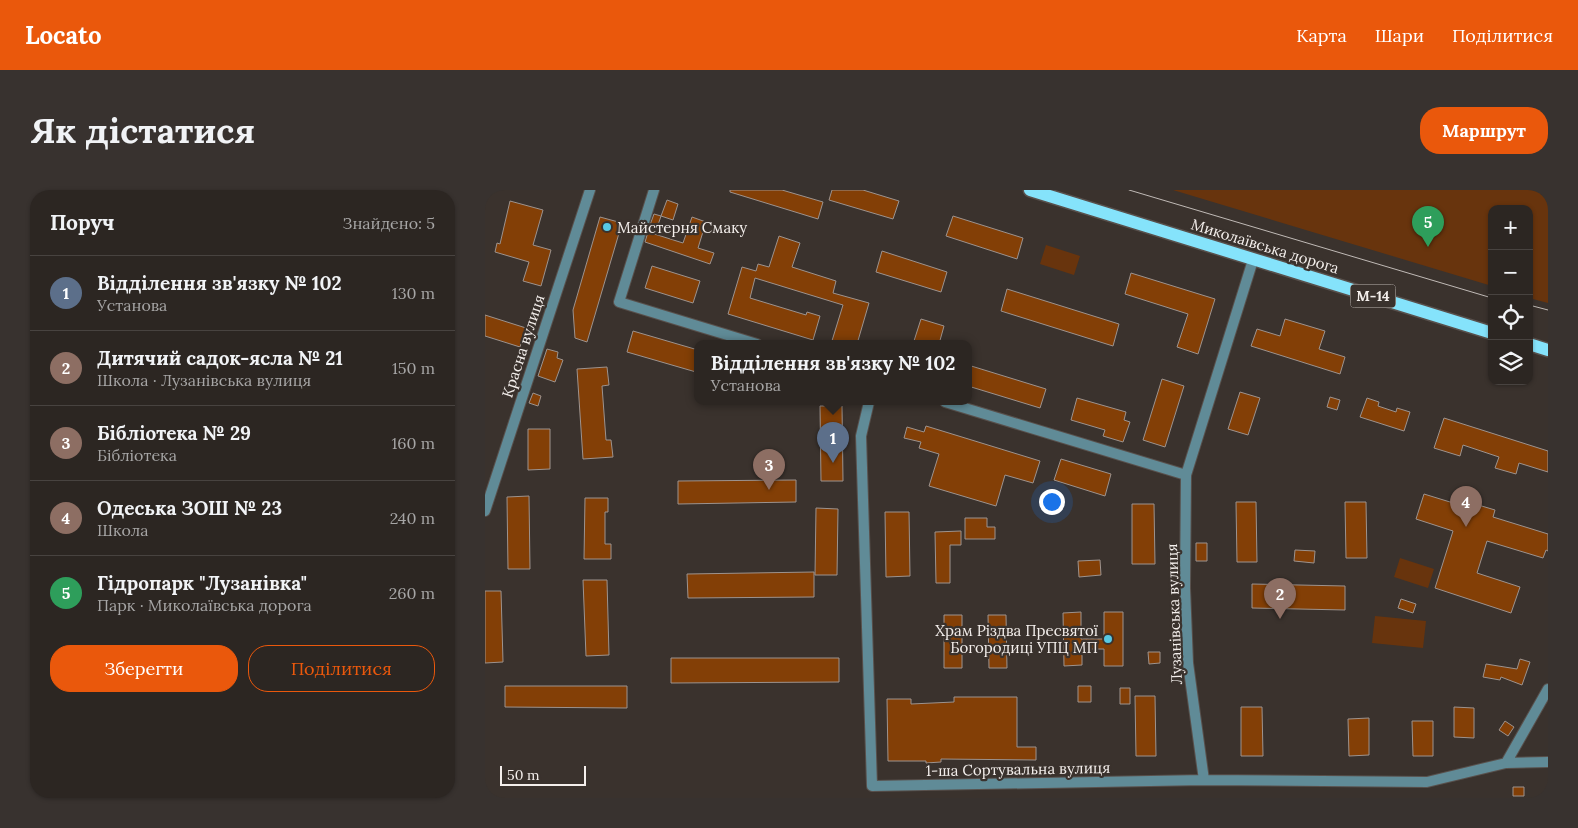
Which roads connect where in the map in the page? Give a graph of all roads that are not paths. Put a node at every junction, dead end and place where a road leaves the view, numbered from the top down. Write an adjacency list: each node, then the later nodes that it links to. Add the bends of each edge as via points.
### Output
1 (589, 190): 12 (street, Красна вулиця)
2 (654, 190): 6 (street, via 619,302)
3 (1030, 190): 4 (main road, Миколаївська дорога / М-14)
4 (1253, 260): 5 (main road, Миколаївська дорога / М-14); 11 (street, Лузанівська вулиця)
5 (1488, 332)
6 (744, 340)
7 (1533, 345): 8 (main road)
8 (1548, 350)
9 (868, 405): 16 (street, 1-ша Сортувальна вулиця, via 861,436 872,786)
10 (955, 405): 11 (street)
11 (1186, 475): 16 (street, Лузанівська вулиця, via 1188,663)
12 (485, 511)
13 (1548, 689): 15 (street)
14 (1548, 762): 15 (street, 1-ша Сортувальна вулиця)
15 (1506, 763): 16 (street, 1-ша Сортувальна вулиця, via 1427,782)
16 (1204, 780)

